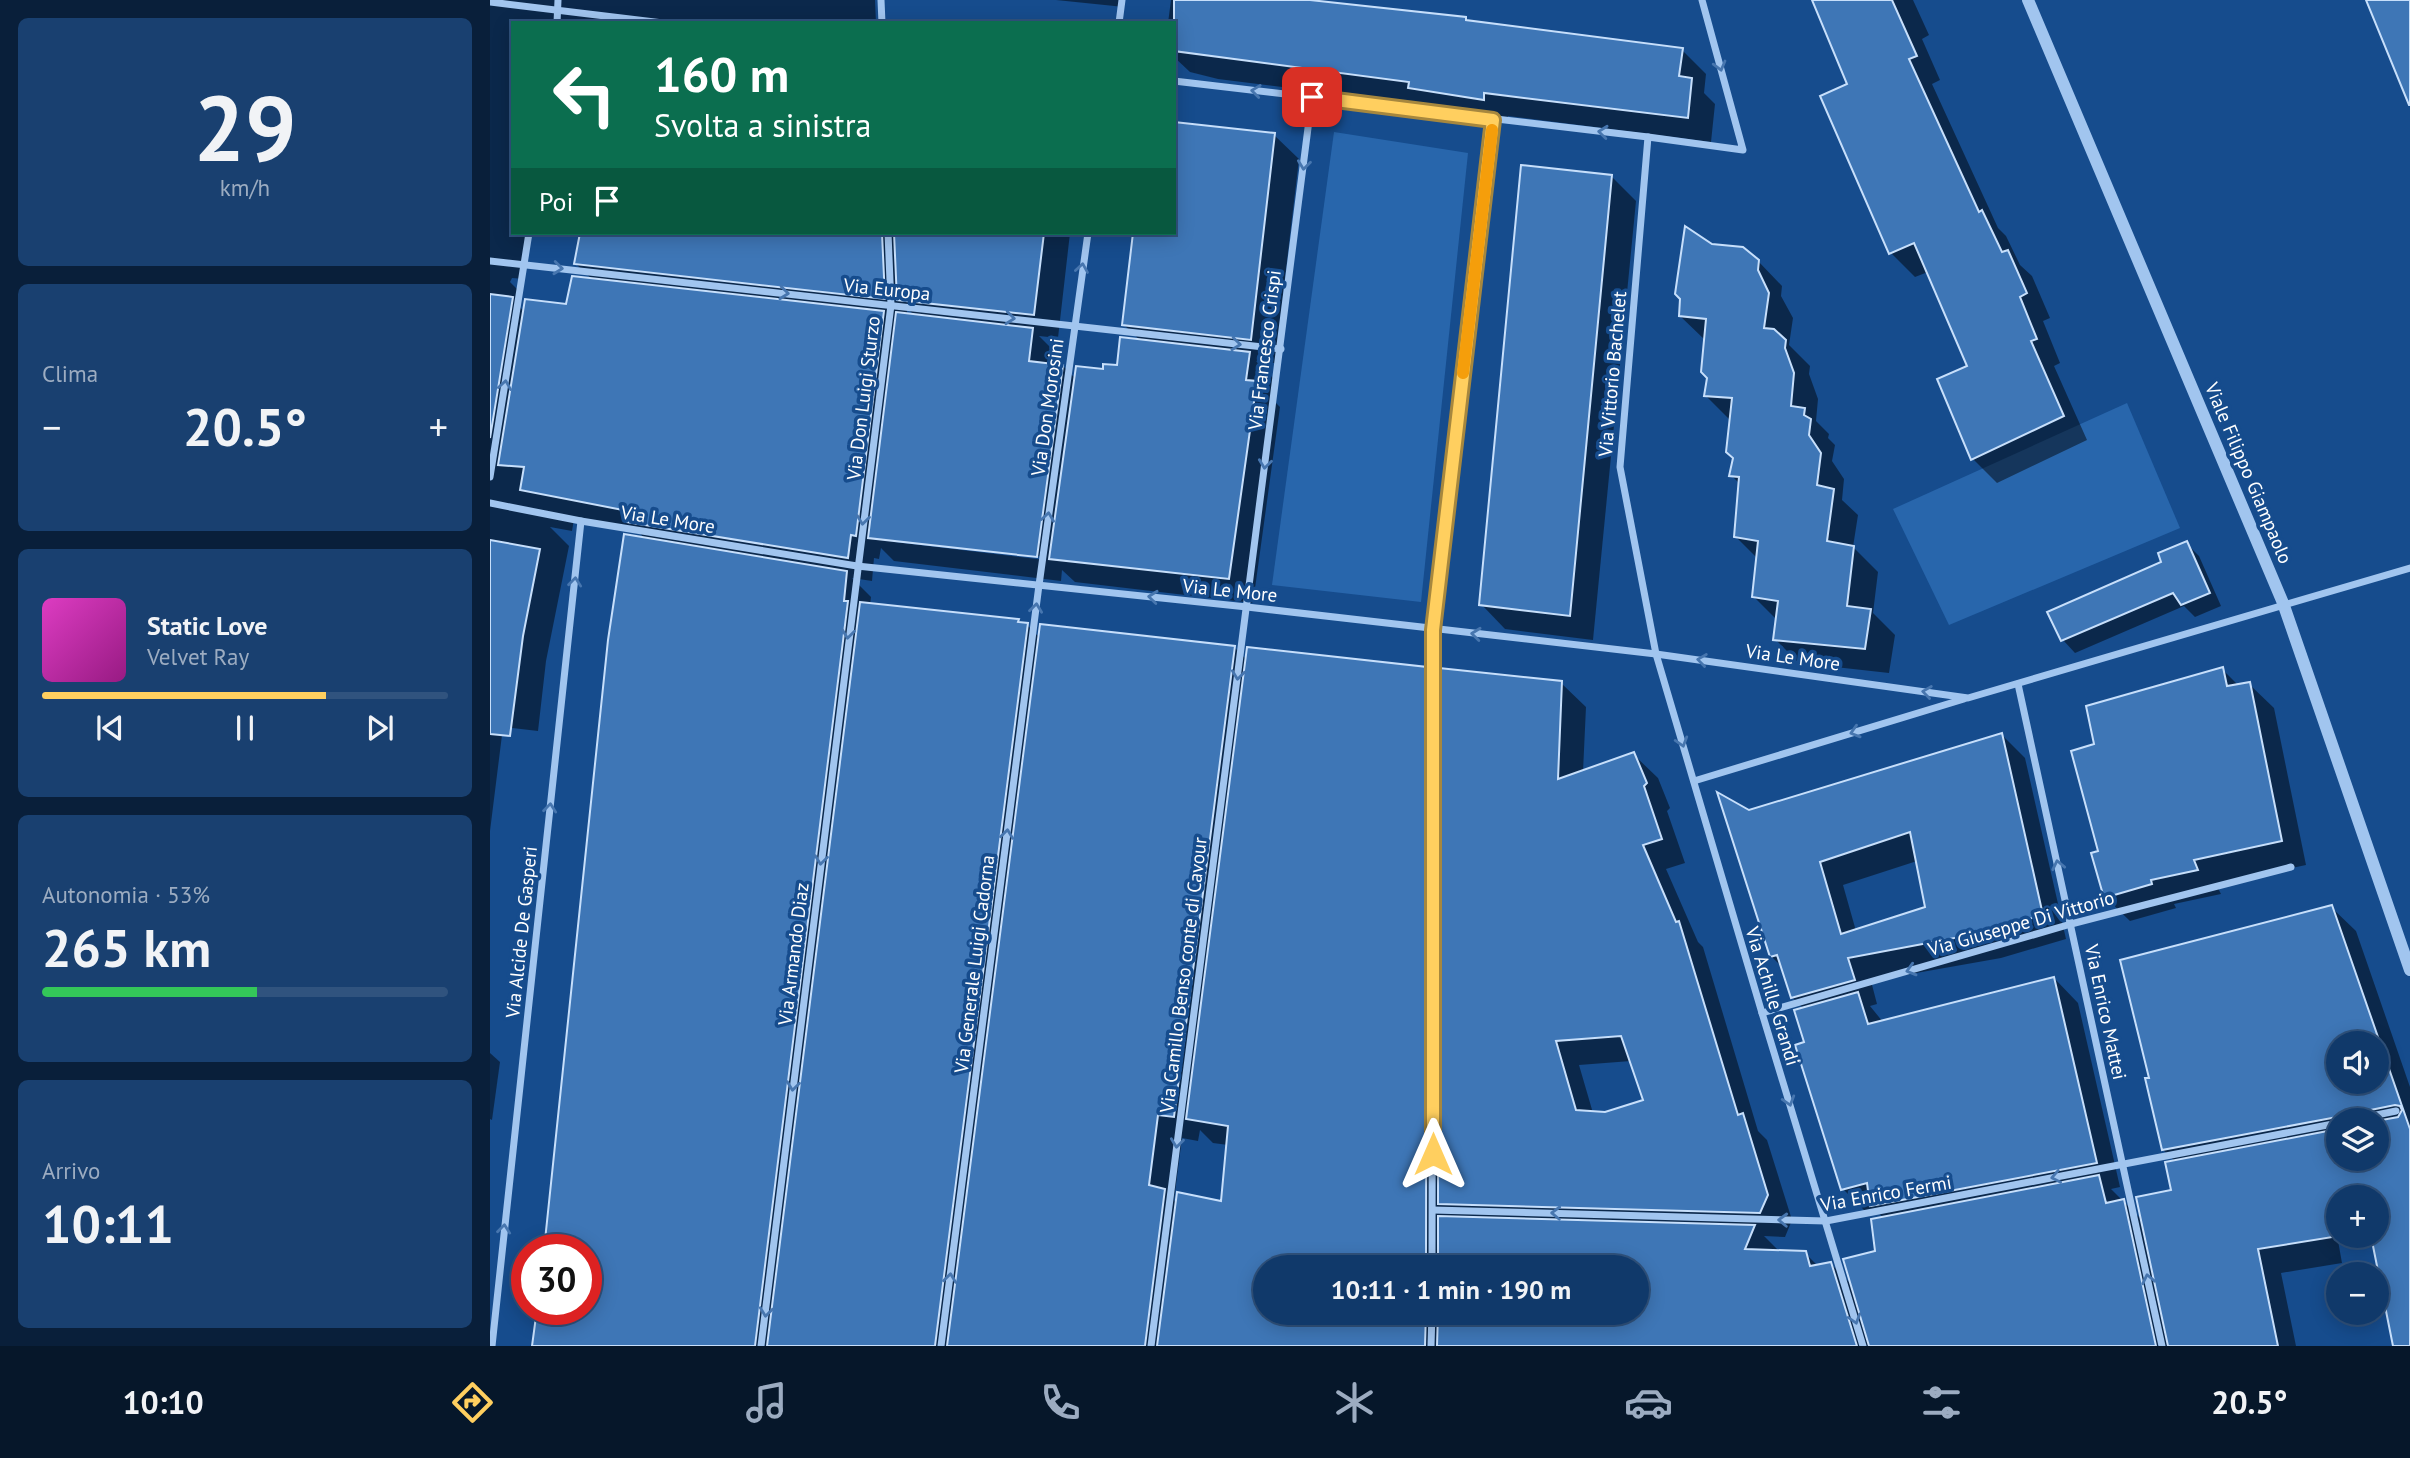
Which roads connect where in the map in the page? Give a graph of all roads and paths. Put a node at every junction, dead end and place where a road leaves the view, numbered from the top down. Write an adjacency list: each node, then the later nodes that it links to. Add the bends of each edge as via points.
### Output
1 (558, 0): 7 (street)
2 (881, 0): 10 (street)
3 (1122, 0): 11 (street)
4 (1702, 0): 15 (street, one-way to 15, via 1743,150)
5 (2028, 0): 30 (street, Viale Filippo Giampaolo)
6 (490, 2): 7 (street)
7 (559, 10): 8 (street); 9 (street)
8 (557, 21)
9 (647, 21)
10 (882, 21)
11 (1119, 21)
12 (1176, 81): 13 (street, one-way to 12)
13 (1312, 97): 14 (street); 23 (street, Via Francesco Crispi, one-way to 23)
14 (1493, 120): 15 (street, one-way to 14); 32 (street)
15 (1648, 137): 33 (street, Via Vittorio Bachelet, via 1620,467)
16 (529, 235): 20 (street)
17 (888, 235): 21 (street, Via Don Luigi Sturzo)
18 (1088, 235): 22 (street, Via Don Morosini, one-way to 18)
19 (490, 261): 20 (street, Via Europa)
20 (524, 264): 21 (street, Via Europa, one-way to 21); 24 (street, one-way to 20)
21 (891, 305): 22 (street, Via Europa, one-way to 22); 27 (street, Via Don Luigi Sturzo, one-way to 27)
22 (1074, 325): 23 (street, Via Europa, one-way to 23); 29 (street, Via Don Morosini, one-way to 22)
23 (1280, 349): 31 (street, Via Francesco Crispi, one-way to 31)
24 (490, 477)
25 (490, 503): 26 (street, Via Le More)
26 (581, 521): 27 (street, Via Le More); 49 (street, Via Alcide De Gasperi, one-way to 26)
27 (857, 566): 29 (street, Via Le More); 50 (street, Via Armando Diaz, one-way to 50)
28 (2410, 568): 30 (street, Via Le More)
29 (1039, 585): 31 (street, Via Le More, one-way to 29); 51 (street, Via Generale Luigi Cadorna, one-way to 29)
30 (2283, 603): 34 (street, Via Le More); 39 (street, Viale Filippo Giampaolo)
31 (1247, 607): 32 (street, Via Le More); 52 (street, Via Camillo Benso conte di Cavour, one-way to 52)
32 (1433, 630): 33 (street, Via Le More, one-way to 32); 45 (street)
33 (1656, 654): 35 (street, Via Le More, one-way to 33); 36 (street, Via Achille Grandi, one-way to 36)
34 (2018, 684): 35 (street, Via Le More); 38 (street, Via Enrico Mattei, one-way to 34)
35 (1968, 698): 36 (street, Via Le More, one-way to 36)
36 (1694, 781): 40 (street, Via Achille Grandi)
37 (2291, 867): 38 (street, Via Giuseppe Di Vittorio)
38 (2071, 924): 40 (street, Via Giuseppe Di Vittorio, one-way to 40); 44 (street, Via Enrico Mattei)
39 (2410, 970)
40 (1762, 1013): 46 (street, Via Achille Grandi, one-way to 46)
41 (2396, 1111): 42 (street)
42 (2389, 1112)
43 (2326, 1125): 44 (street, Via Enrico Fermi)
44 (2123, 1164): 46 (street, Via Enrico Fermi, one-way to 46); 55 (street, Via Enrico Mattei, one-way to 44)
45 (1433, 1210): 46 (street, Via Enrico Fermi, one-way to 45); 47 (street)
46 (1826, 1221): 54 (street, Via Achille Grandi, one-way to 54)
47 (1432, 1255)
48 (1432, 1325): 53 (street)
49 (492, 1346)
50 (761, 1346)
51 (941, 1346)
52 (1151, 1346)
53 (1432, 1346)
54 (1863, 1346)
55 (2162, 1346)

